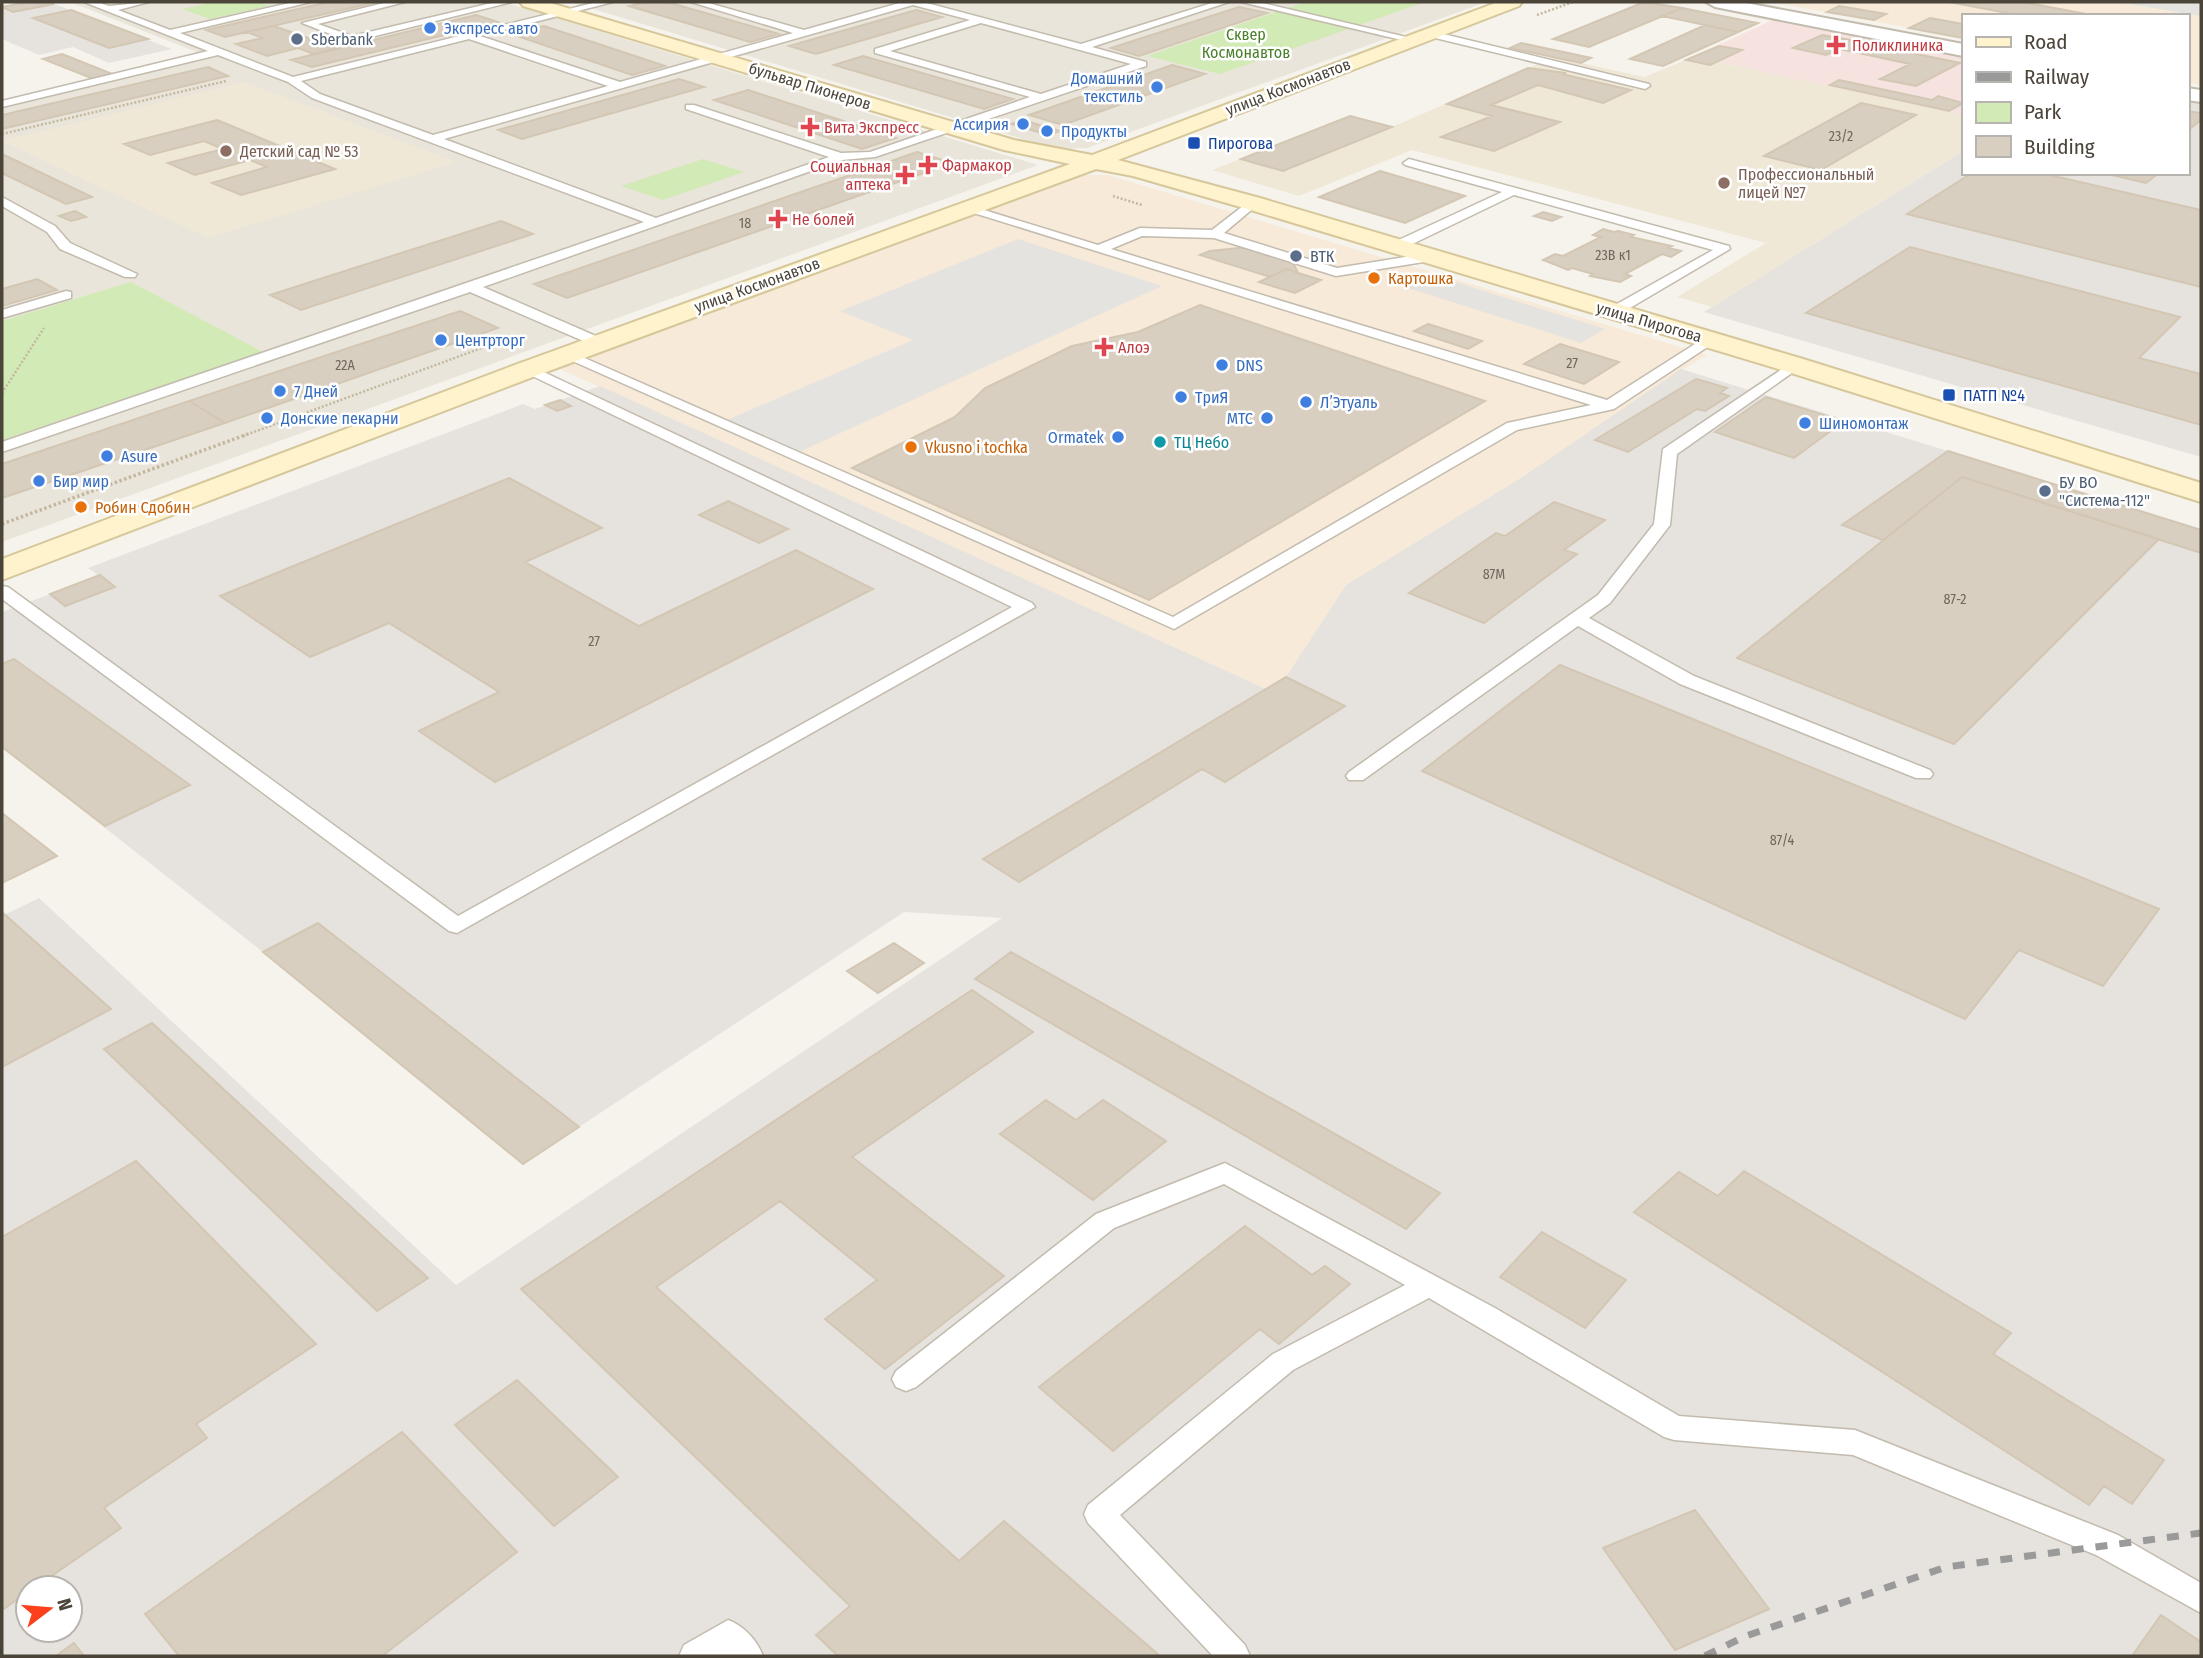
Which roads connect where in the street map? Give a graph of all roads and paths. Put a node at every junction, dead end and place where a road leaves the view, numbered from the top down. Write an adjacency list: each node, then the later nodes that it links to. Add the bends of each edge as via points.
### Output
1 (89, 2): 13 (lane)
2 (144, 2): 13 (lane)
3 (299, 2): 16 (lane)
4 (400, 2): 5 (lane, via 307,23 351,39)
5 (507, 2)
6 (529, 2): 14 (street, бульвар Пионеров)
7 (608, 2): 14 (lane)
8 (696, 2): 17 (lane)
9 (1224, 2): 20 (lane)
10 (1246, 2): 19 (lane)
11 (1513, 2): 19 (street, улица Космонавтов)
12 (1715, 2): 21 (street)
13 (109, 9): 16 (lane)
14 (565, 12): 18 (lane); 23 (street, бульвар Пионеров)
15 (981, 20): 17 (lane, via 913,2); 20 (lane); 29 (lane, via 879,51)
16 (169, 33): 22 (lane)
17 (803, 33): 23 (lane)
18 (469, 36): 25 (lane); 26 (lane)
19 (1422, 37): 27 (lane); 37 (street, улица Космонавтов)
20 (1081, 47): 29 (lane, via 1142,64)
21 (1962, 50)
22 (218, 52): 24 (lane); 30 (lane)
23 (719, 58): 26 (lane); 33 (street, бульвар Пионеров)
24 (268, 71): 25 (lane); 34 (path)
25 (292, 80): 35 (lane, via 316,96)
26 (620, 86): 35 (lane)
27 (1645, 86)
28 (2, 90): 30 (lane)
29 (1041, 97): 33 (lane)
30 (21, 99): 31 (lane)
31 (2, 104)
32 (690, 107): 36 (lane)
33 (949, 127): 36 (lane, via 871,155); 37 (street, бульвар Пионеров, via 1011,146)
34 (2, 134)
35 (433, 139): 43 (lane)
36 (839, 157): 43 (lane)
37 (1094, 162): 41 (street, улица Пирогова); 42 (street, улица Космонавтов)
38 (1409, 163): 39 (lane)
39 (1514, 191): 45 (lane); 51 (lane, via 1724,249)
40 (2, 201): 48 (lane, via 51,229 65,246)
41 (1252, 203): 44 (lane); 45 (street, улица Пирогова)
42 (967, 209): 46 (lane); 55 (street, улица Космонавтов)
43 (654, 221): 49 (lane)
44 (1215, 234): 46 (lane, via 1140,232); 47 (lane, via 1336,272)
45 (1395, 247): 47 (street, улица Пирогова)
46 (1099, 249): 60 (lane)
47 (1430, 257): 51 (street, улица Пирогова)
48 (130, 274)
49 (471, 287): 53 (lane); 61 (lane)
50 (66, 295): 52 (lane); 59 (path)
51 (1613, 312): 54 (street, улица Пирогова)
52 (2, 314)
53 (558, 324): 55 (lane); 63 (path)
54 (1711, 340): 57 (street, улица Пирогова); 60 (lane)
55 (600, 343): 56 (street, улица Космонавтов)
56 (566, 355): 58 (street, улица Космонавтов); 60 (lane, via 1174,624 1512,426)
57 (1794, 365): 62 (street, улица Пирогова); 66 (lane, via 1669,452 1662,525 1604,599)
58 (529, 369): 64 (street, улица Космонавтов); 65 (lane, via 1026,607 457,926)
59 (2, 393)
60 (1609, 406)
61 (2, 447)
62 (2201, 494)
63 (2, 524)
64 (2, 570)
65 (2, 591)
66 (1578, 618): 67 (lane, via 1687,680); 68 (lane)
67 (1923, 774)
68 (1356, 776)
69 (1429, 1285): 70 (lane, via 1225,1173 1105,1221); 71 (lane, via 1674,1428 1855,1443 2107,1545); 74 (lane, via 1283,1362 1099,1514)
70 (906, 1379)
71 (2201, 1599)
72 (695, 1656): 73 (lane, via 727,1635)
73 (747, 1656)
74 (1234, 1656)

